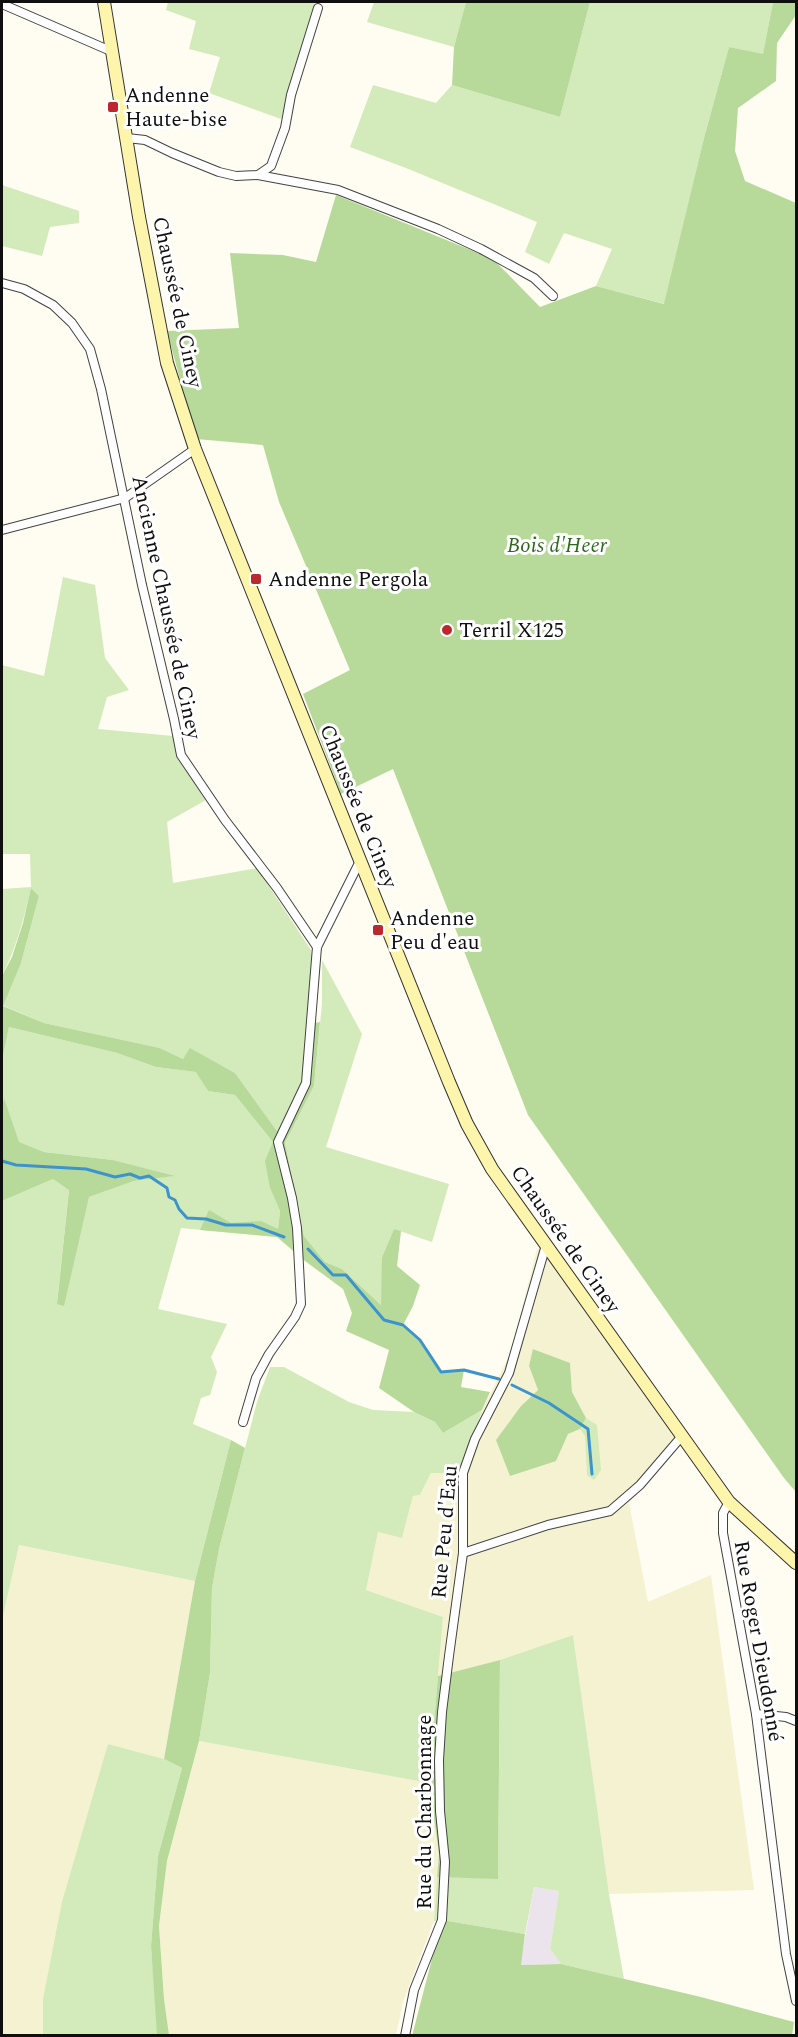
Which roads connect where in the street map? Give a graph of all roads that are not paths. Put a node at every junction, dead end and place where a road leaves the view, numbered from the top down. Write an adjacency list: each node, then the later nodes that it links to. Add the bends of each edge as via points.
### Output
1 (104, 2): 4 (main road, Chaussée de Ciney)
2 (2, 4): 4 (street)
3 (318, 8): 6 (street, via 282,138 271,166)
4 (113, 51): 5 (main road, Chaussée de Ciney)
5 (127, 138): 6 (street, via 146,140 219,172); 9 (main road, Chaussée de Ciney, via 167,363)
6 (258, 175): 8 (street, via 338,190 438,229 534,278)
7 (2, 283): 10 (street, Ancienne Chaussée de Ciney, via 24,289 53,305 90,349)
8 (553, 296)
9 (195, 449): 10 (street); 12 (main road, Chaussée de Ciney)
10 (125, 498): 11 (street); 13 (street, Ancienne Chaussée de Ciney, via 181,755)
11 (2, 530)
12 (360, 861): 13 (street); 14 (main road, Chaussée de Ciney, via 467,1124 492,1169)
13 (316, 947): 15 (street, via 306,1083 278,1142 297,1228 301,1304 256,1378)
14 (546, 1245): 16 (main road, Chaussée de Ciney); 18 (street, Rue Peu d'Eau, via 509,1373 475,1439 463,1473)
15 (243, 1422)
16 (682, 1436): 17 (main road, Chaussée de Ciney); 18 (street, via 640,1485 610,1511 548,1525)
17 (729, 1502): 19 (main road, Chaussée de Ciney); 21 (street, Rue Roger Dieudonné, via 723,1513 723,1533)
18 (464, 1553): 20 (street, Rue Peu d'Eau)
19 (796, 1563)
20 (448, 1656): 26 (street, Rue du Charbonnage, via 439,1761 445,1862 442,1920 414,1990)
21 (756, 1714): 22 (street); 23 (street, Rue Roger Dieudonné)
22 (796, 1721)
23 (786, 1954): 24 (street); 25 (street, Rue Roger Dieudonné)
24 (796, 1956)
25 (796, 2001)
26 (405, 2036)

